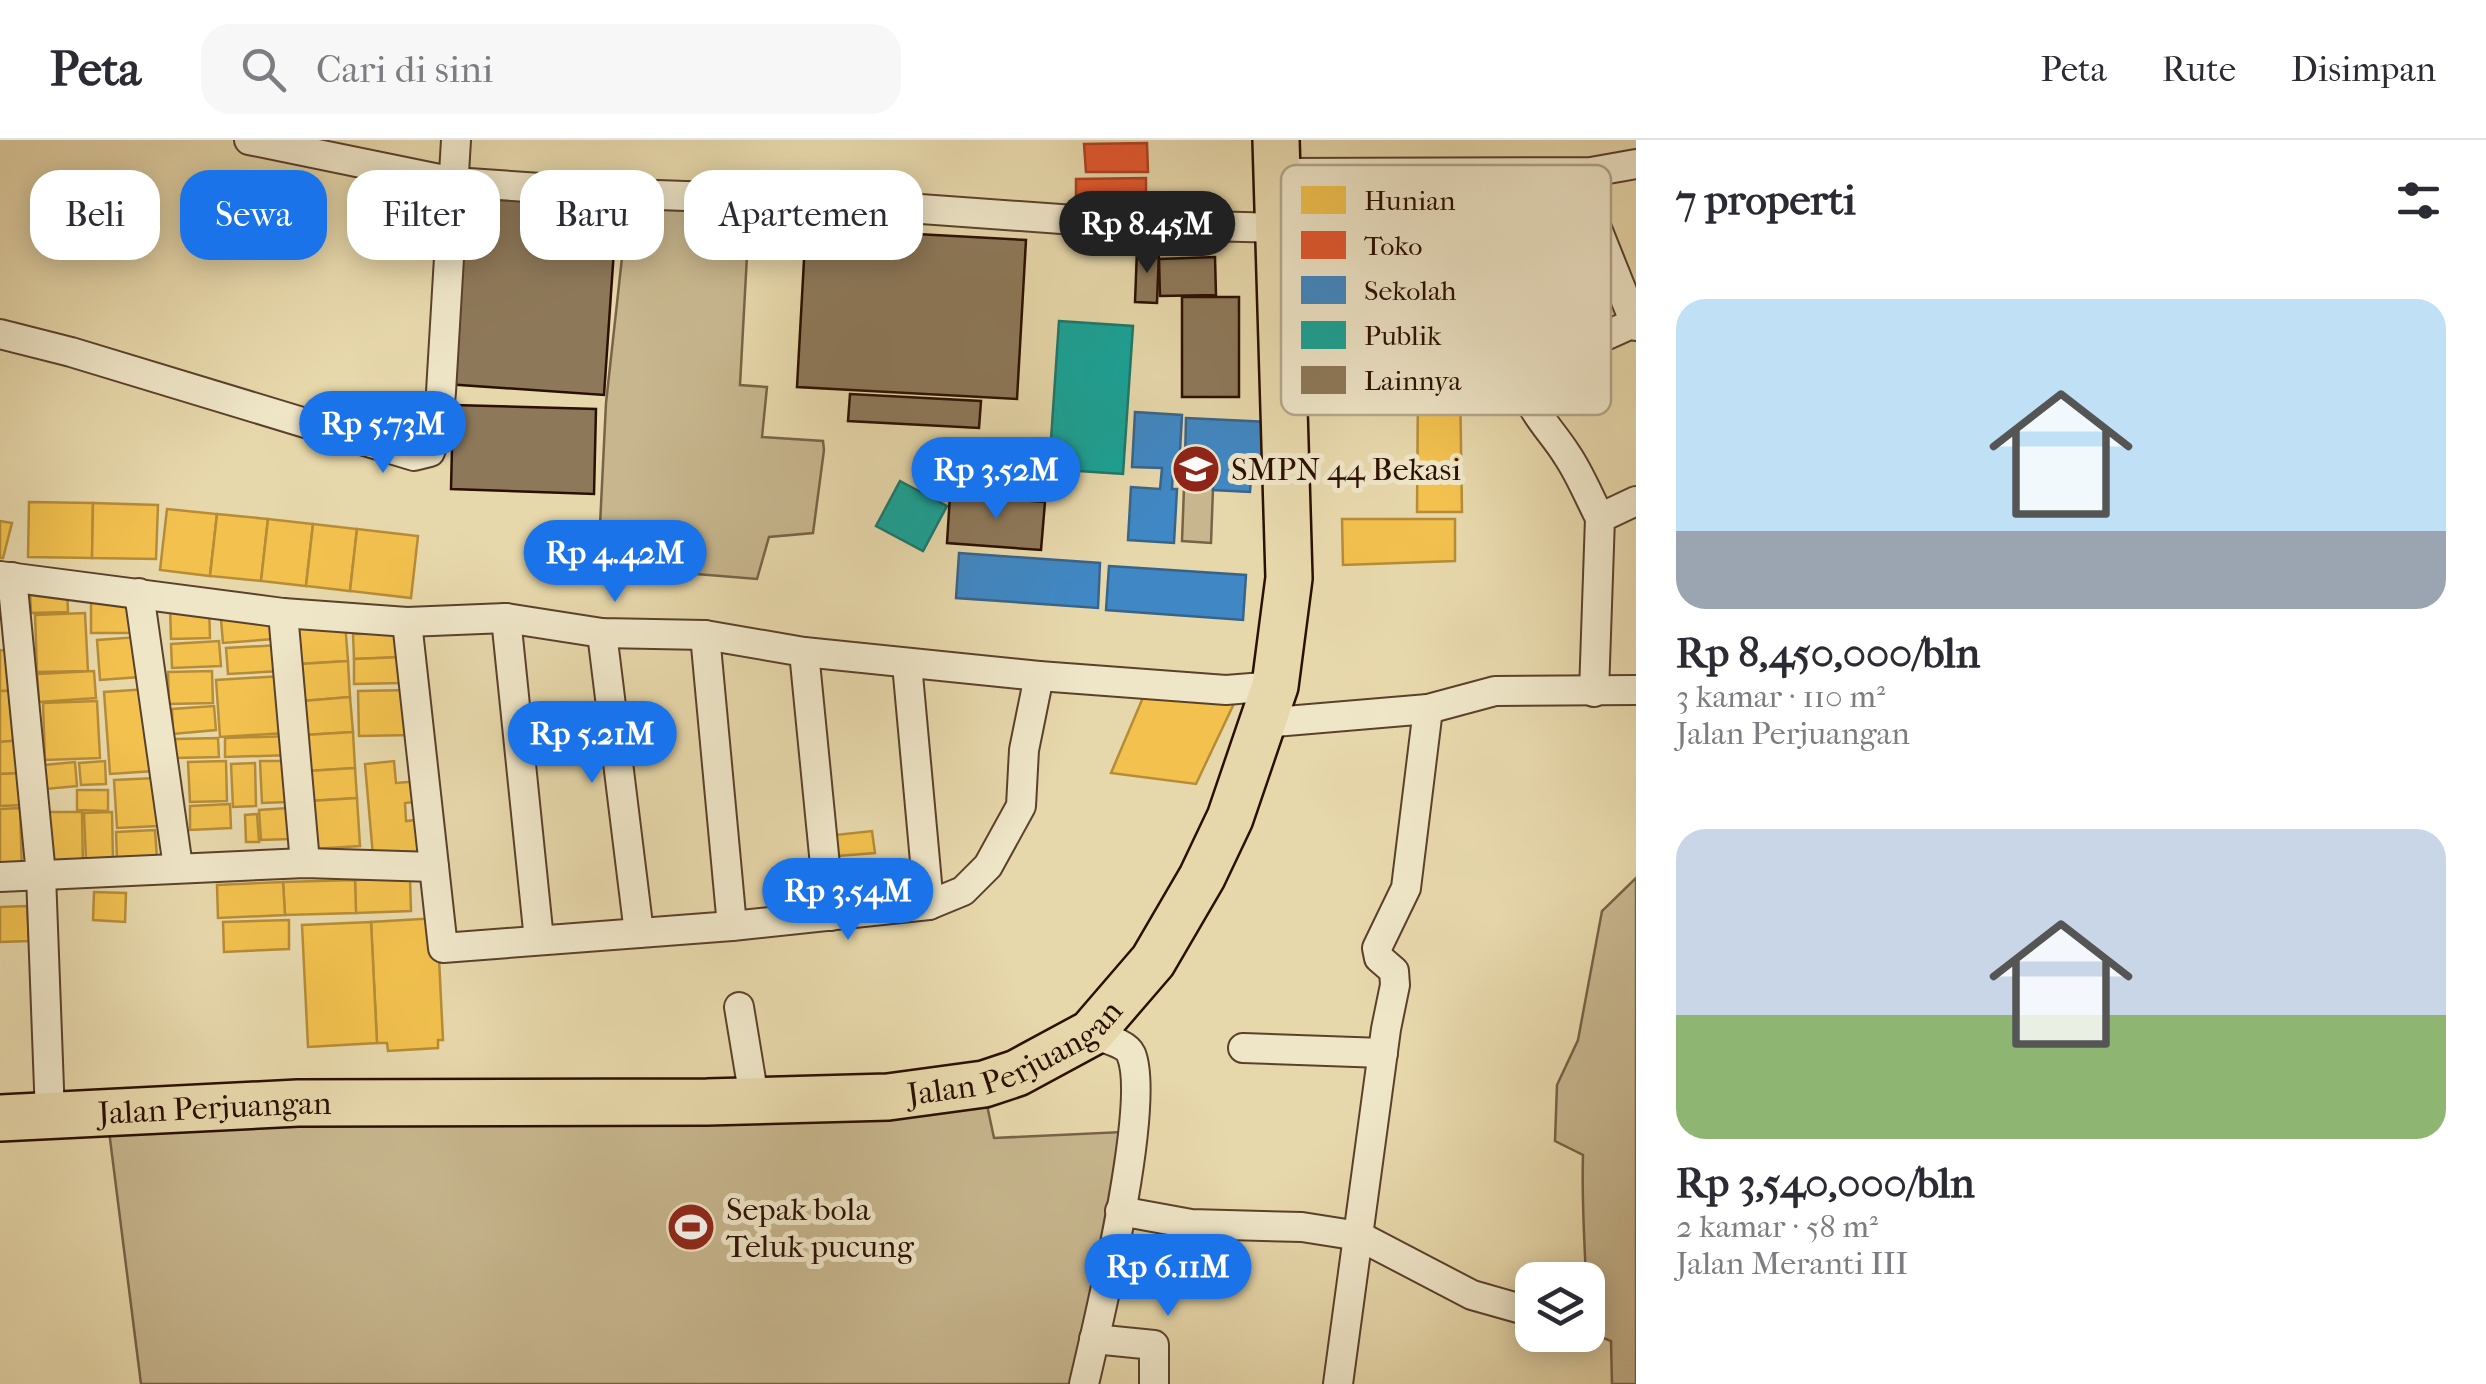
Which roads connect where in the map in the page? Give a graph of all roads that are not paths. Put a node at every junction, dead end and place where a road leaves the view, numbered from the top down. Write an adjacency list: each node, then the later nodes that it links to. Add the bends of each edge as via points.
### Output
1 (249, 140): 5 (street)
2 (456, 140): 6 (street)
3 (1636, 164): 4 (street)
4 (1611, 168)
5 (395, 170)
6 (455, 170)
7 (500, 185): 8 (street, via 1130,224)
8 (1278, 185): 11 (main road, Jalan Perjuangan)
9 (449, 260): 13 (street, via 437,434 430,452 414,456)
10 (1611, 264): 12 (street)
11 (1281, 292)
12 (1635, 324): 14 (street)
13 (0, 334)
14 (1611, 335)
15 (1284, 415): 31 (main road, Jalan Perjuangan, via 1289,578)
16 (1539, 415): 18 (street)
17 (1636, 501): 18 (street)
18 (1600, 518): 30 (street)
19 (6, 576): 20 (street); 36 (street)
20 (139, 593): 21 (street); 34 (street)
21 (282, 612): 23 (street); 33 (street)
22 (506, 618): 23 (street); 24 (street); 42 (street)
23 (407, 622): 35 (street)
24 (602, 633): 25 (street); 41 (street)
25 (706, 635): 26 (street); 40 (street)
26 (804, 652): 27 (street); 39 (street)
27 (907, 664): 28 (street); 38 (street)
28 (1039, 676): 31 (street, via 1226,690); 38 (street, via 1014,824 963,892)
29 (1636, 690): 30 (street)
30 (1594, 692): 32 (street, via 1495,691)
31 (1269, 705): 32 (street); 44 (main road, Jalan Perjuangan, via 1202,877 1153,961)
32 (1428, 708): 46 (street, via 1406,888 1378,948 1396,977)
33 (305, 863): 34 (street); 35 (street)
34 (178, 867): 36 (street)
35 (434, 867): 42 (street, via 443,948)
36 (41, 875): 37 (street); 48 (street)
37 (0, 878)
38 (929, 906): 39 (street)
39 (830, 916): 40 (street)
40 (732, 926): 41 (street)
41 (639, 933): 42 (street)
42 (538, 940)
43 (739, 1006): 47 (street)
44 (1091, 1034): 47 (main road, Jalan Perjuangan, via 984,1084 888,1097); 50 (street, via 1132,1055 1134,1116)
45 (1244, 1048): 46 (street)
46 (1384, 1054): 51 (street)
47 (754, 1098): 48 (main road, Jalan Perjuangan, via 283,1103)
48 (50, 1115): 49 (main road, Jalan Perjuangan)
49 (0, 1118)
50 (1120, 1211): 51 (street, via 1191,1224); 53 (street)
51 (1360, 1236): 52 (street, via 1472,1295); 56 (street)
52 (1515, 1307)
53 (1094, 1339): 54 (street); 55 (street, via 1154,1345)
54 (1084, 1384)
55 (1154, 1384)
56 (1338, 1384)

